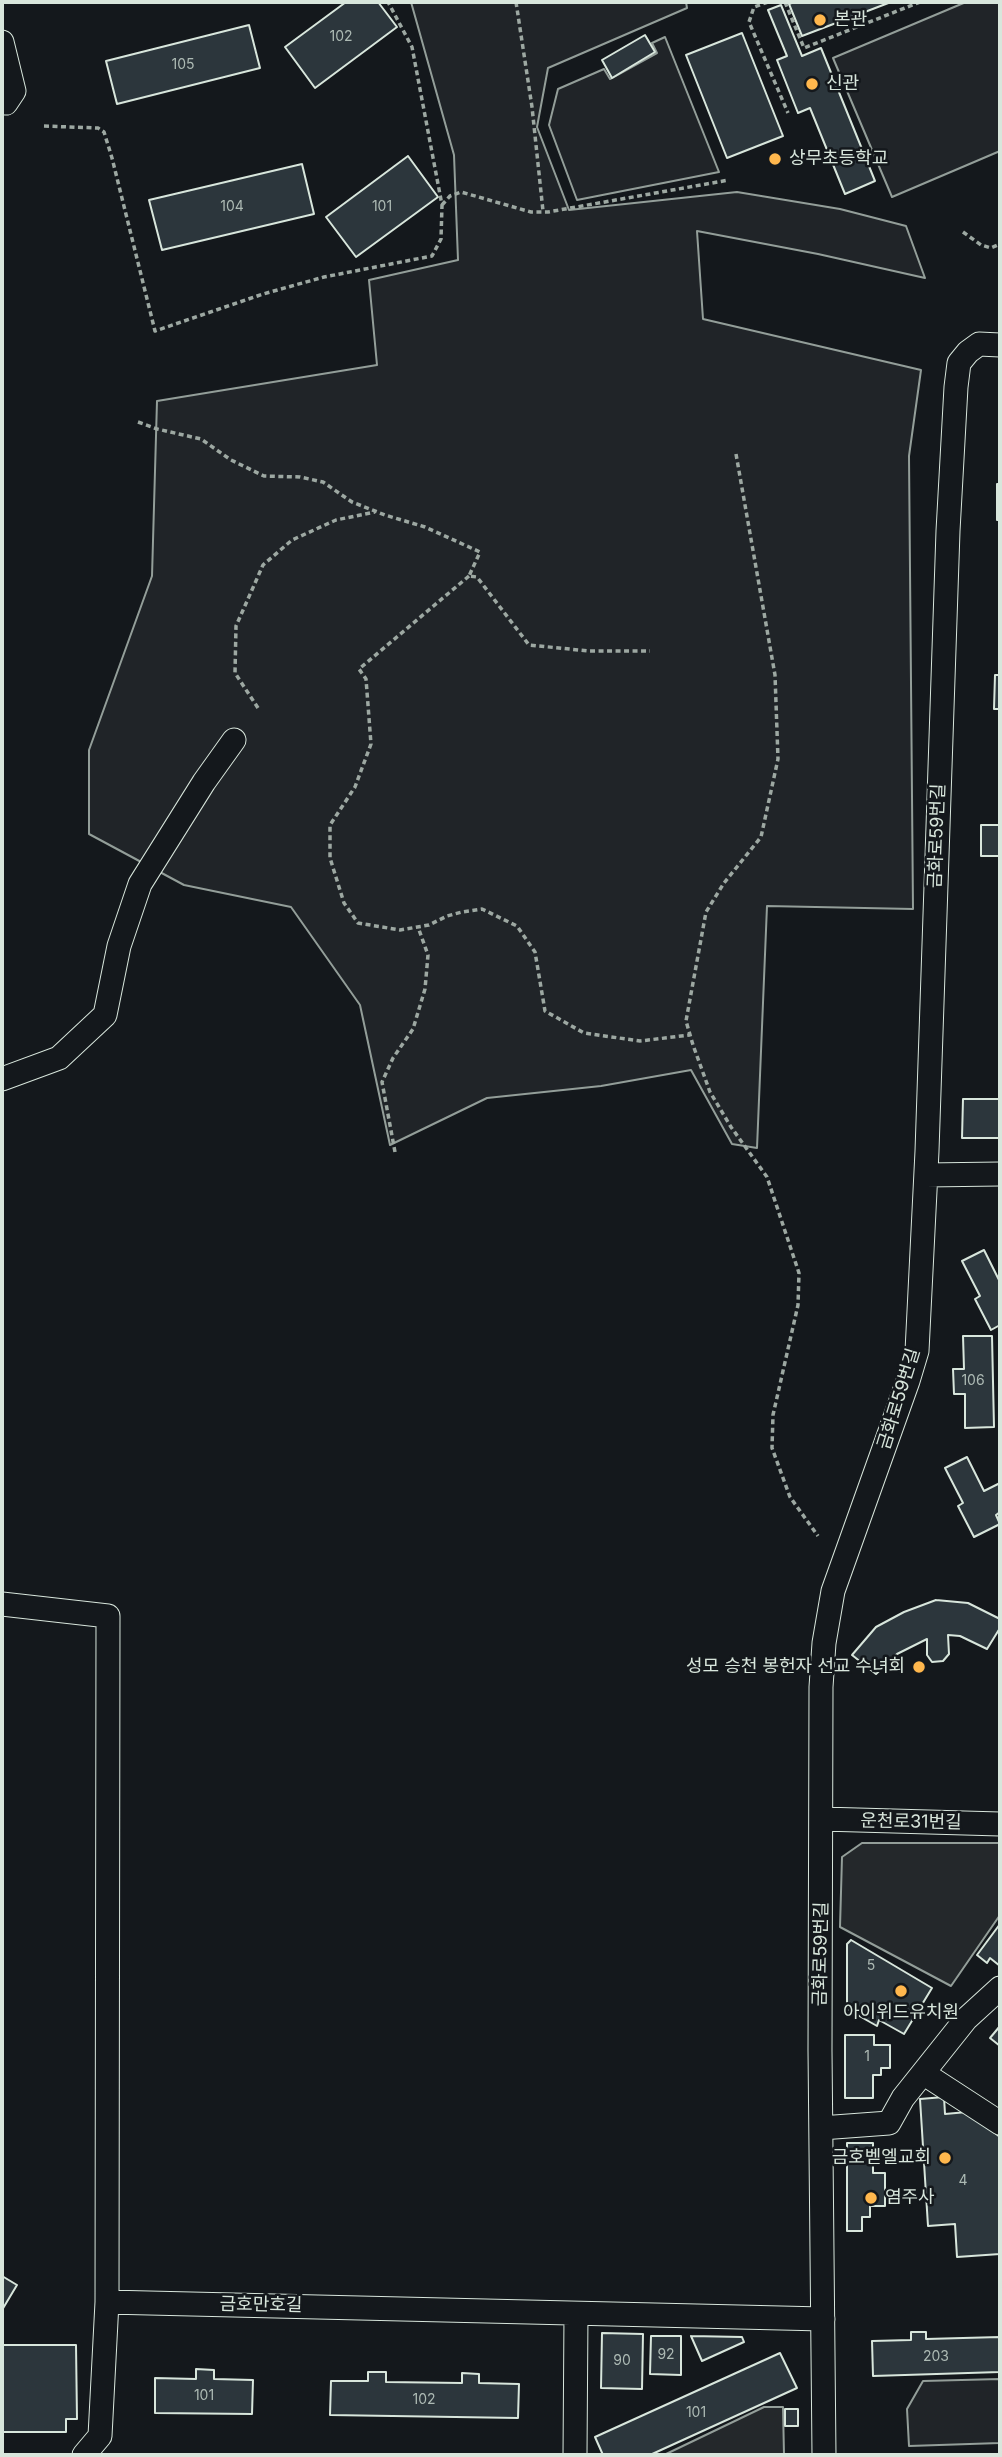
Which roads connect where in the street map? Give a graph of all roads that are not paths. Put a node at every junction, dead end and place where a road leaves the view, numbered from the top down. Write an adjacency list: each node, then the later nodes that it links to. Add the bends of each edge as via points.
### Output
1 (2, 42): 2 (street, via 14,91)
2 (2, 102)
3 (990, 345): 7 (street, 금화로59번길, via 968,352 959,363 956,387)
4 (234, 740): 5 (street, via 140,884 119,946 105,1015 60,1058)
5 (2, 1079)
6 (1000, 1174): 7 (street)
7 (926, 1175): 9 (street, 금화로59번길, via 917,1351 833,1591 824,1643)
8 (2, 1604): 15 (street, via 108,1616)
9 (822, 1819): 10 (street, 운천로31번길); 14 (street, 금화로59번길)
10 (1000, 1824)
11 (1000, 1989): 12 (street, via 967,2019)
12 (923, 2073): 13 (street); 14 (street, via 889,2123)
13 (1000, 2123)
14 (821, 2128): 17 (street, 금화로59번길)
15 (107, 2302): 16 (street, 금호만호길); 18 (street, via 100,2436)
16 (576, 2314): 17 (street, 금호만호길); 19 (street)
17 (823, 2319): 20 (street, 금화로59번길)
18 (84, 2455)
19 (575, 2455)
20 (824, 2455)

